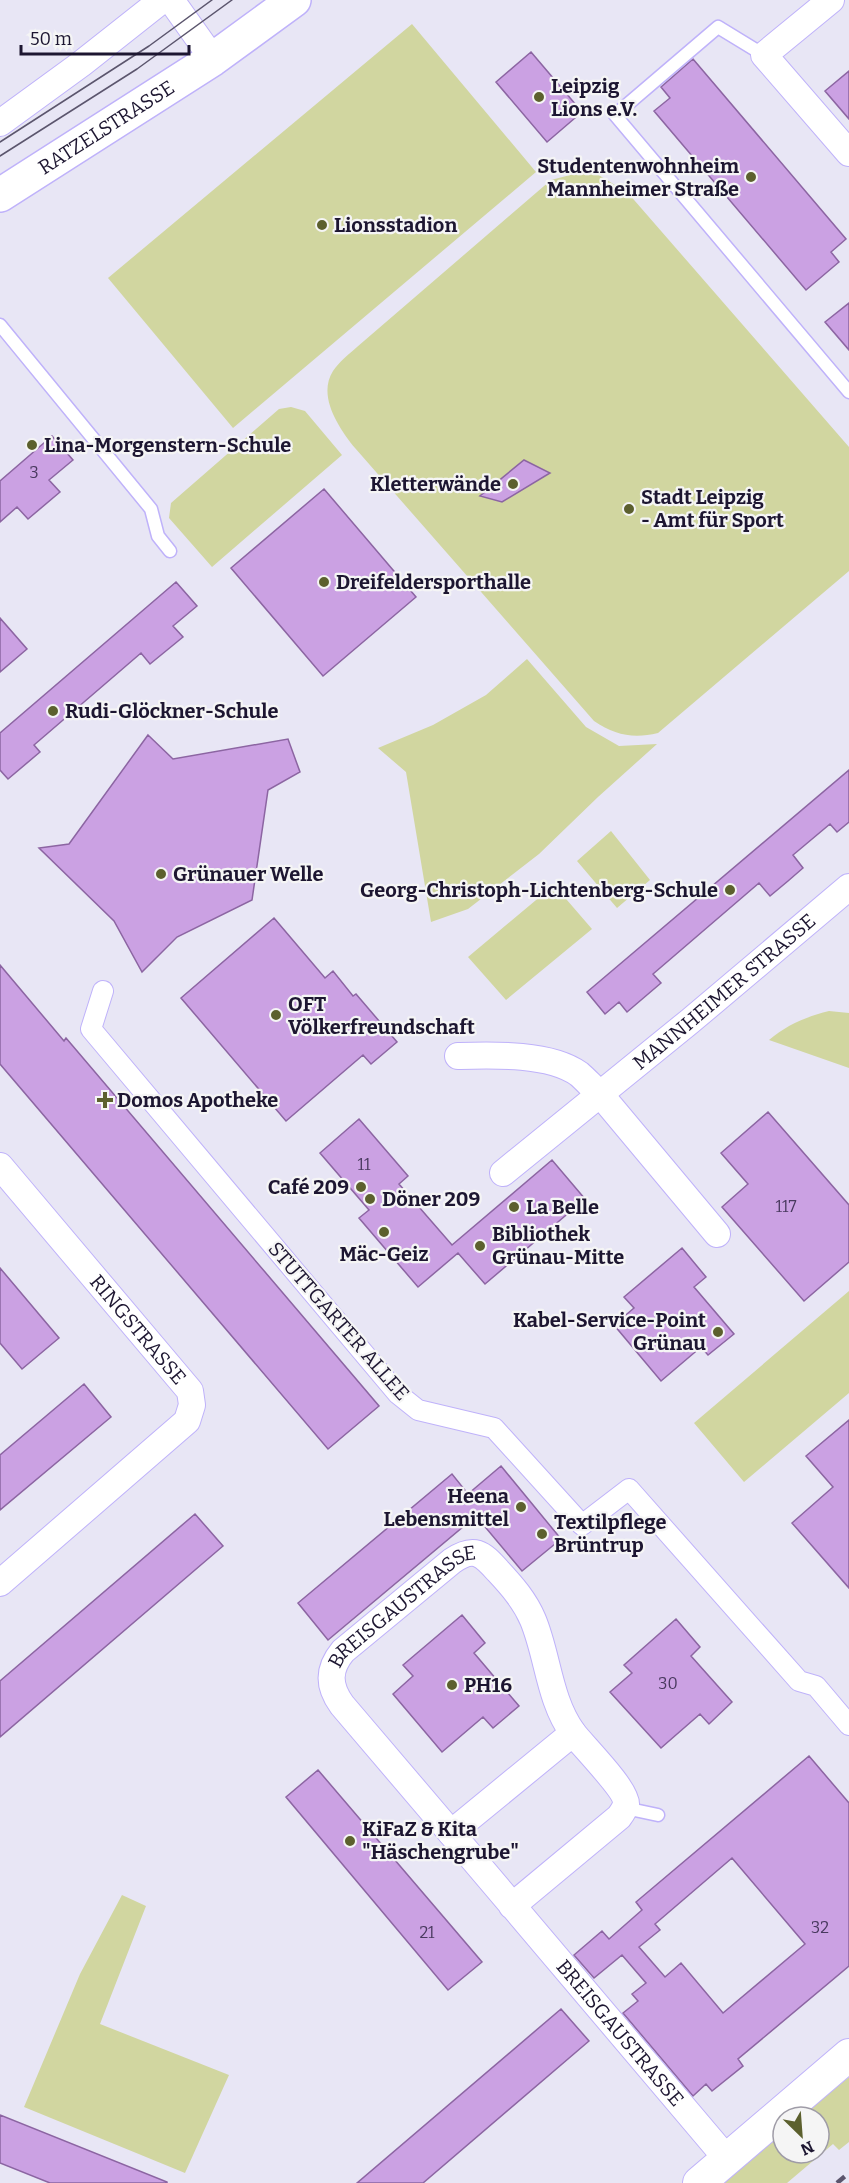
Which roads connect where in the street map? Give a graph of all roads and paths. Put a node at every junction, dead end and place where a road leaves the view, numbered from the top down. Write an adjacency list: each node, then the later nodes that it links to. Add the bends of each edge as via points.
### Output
1 (162, 0): 7 (street)
2 (171, 0): 6 (street)
3 (294, 0): 6 (main road, RATZELSTRASSE)
4 (831, 0): 5 (street)
5 (765, 55): 8 (street); 11 (lane, via 718,27 615,115)
6 (213, 59): 9 (main road, RATZELSTRASSE)
7 (0, 123)
8 (849, 153)
9 (0, 195)
10 (0, 325): 12 (lane, via 151,508 158,536)
11 (849, 392)
12 (170, 551)
13 (849, 887): 16 (street, MANNHEIMER STRASSE)
14 (103, 991): 21 (street, STUTTGARTER ALLEE, via 91,1029 399,1394 418,1410 494,1428 582,1525 629,1489 799,1681 816,1686)
15 (458, 1056): 16 (street, via 495,1055 550,1062 578,1073)
16 (600, 1094): 18 (street, MANNHEIMER STRASSE); 19 (street)
17 (0, 1166): 20 (street, RINGSTRASSE, via 190,1391 192,1405 187,1421)
18 (503, 1173)
19 (717, 1233)
20 (0, 1583)
21 (849, 1725)
22 (573, 1733): 23 (street, BREISGAUSTRASSE, via 620,1788); 25 (street); 25 (street, BREISGAUSTRASSE, via 558,1704 533,1620 519,1595 482,1555 468,1553 452,1561 352,1643 336,1660 331,1673 333,1689 342,1705)
23 (625, 1808): 24 (lane); 26 (street)
24 (658, 1815)
25 (451, 1833): 26 (street, BREISGAUSTRASSE)
26 (512, 1906): 28 (street, BREISGAUSTRASSE)
27 (849, 2055): 28 (street)
28 (727, 2160): 29 (street)
29 (699, 2183)

